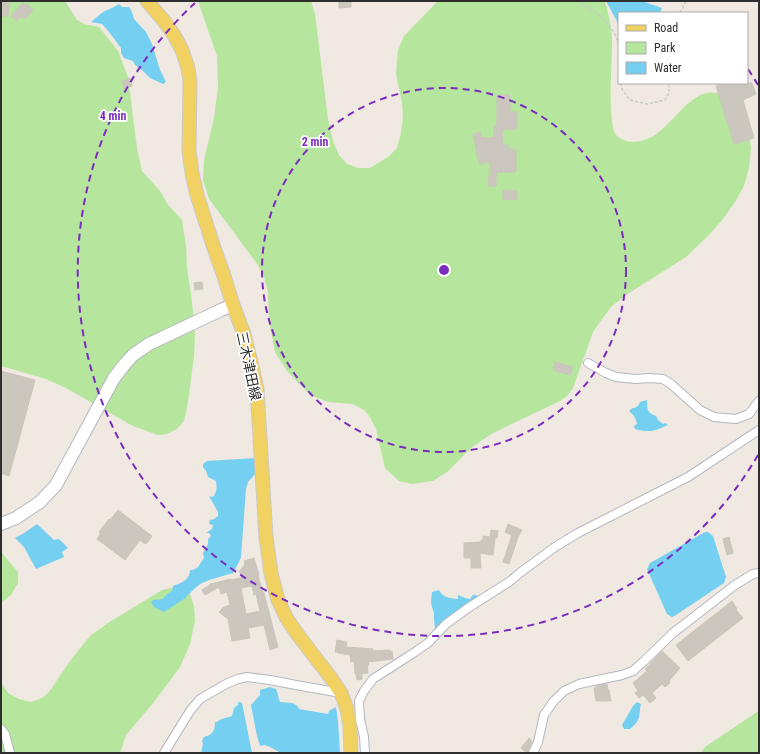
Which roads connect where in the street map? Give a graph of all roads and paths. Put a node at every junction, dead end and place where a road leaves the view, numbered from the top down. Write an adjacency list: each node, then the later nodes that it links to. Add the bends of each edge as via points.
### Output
1 (147, 1): 8 (main road, 三木津田線, via 174,35 188,68 189,151 192,173 199,203)
2 (577, 1): 5 (path, via 601,17)
3 (686, 1): 4 (path)
4 (680, 12)
5 (618, 41)
6 (621, 84): 7 (path, via 630,100 647,104 665,100 669,93)
7 (669, 84)
8 (233, 306): 12 (street, via 149,344 133,355 114,378 56,485 40,502 16,518); 14 (main road, 三木津田線, via 244,334 257,389 266,537 278,600 287,619)
9 (588, 363): 10 (street, via 616,377 663,379 700,410 714,417 736,419 749,414)
10 (759, 401)
11 (759, 430): 19 (street, via 688,477 555,547 510,582 446,624 428,643 373,679 359,701)
12 (1, 524)
13 (759, 573): 20 (street, via 735,585 673,633 633,671 579,684 564,691 544,715)
14 (341, 693): 17 (street, via 270,680 247,677 238,679 200,699); 18 (main road, 三木津田線, via 350,726)
15 (1, 729): 16 (street)
16 (10, 753)
17 (164, 753)
18 (351, 753)
19 (365, 753)
20 (533, 753)

